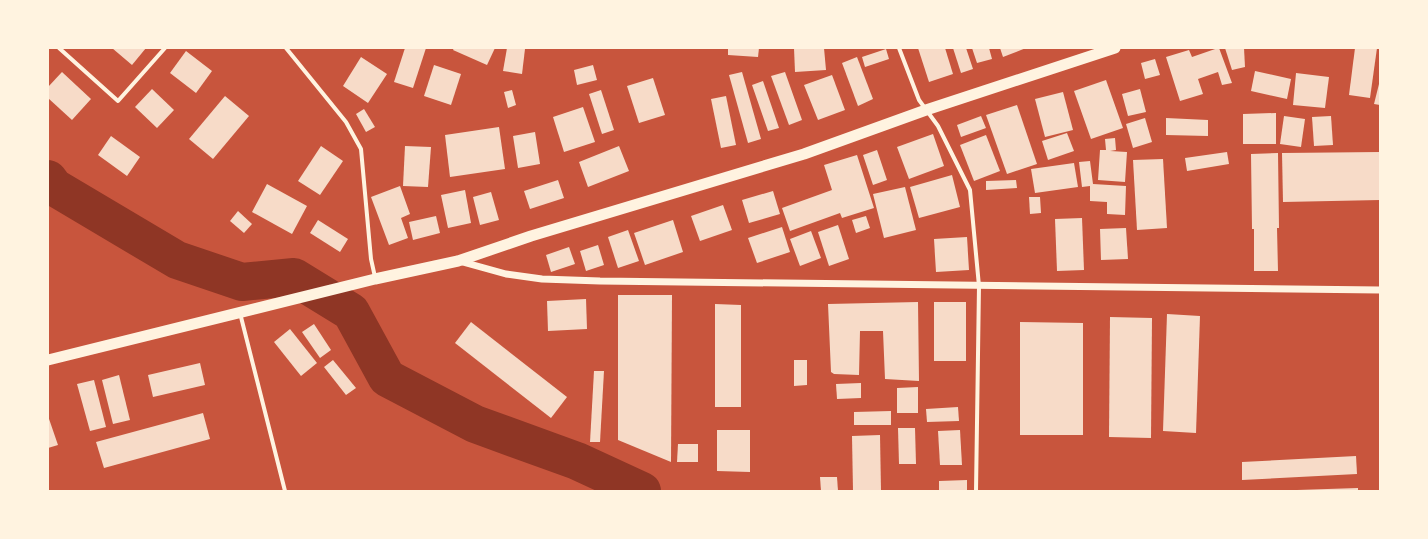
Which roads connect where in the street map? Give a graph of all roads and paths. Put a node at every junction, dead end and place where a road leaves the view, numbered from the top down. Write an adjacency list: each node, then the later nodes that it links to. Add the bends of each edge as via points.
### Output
1 (59, 48): 2 (street, via 118,101)
2 (165, 48)
3 (286, 48): 8 (street, via 346,122 362,149)
4 (899, 48): 6 (street, via 918,100)
5 (1115, 48): 6 (highway)
6 (926, 110): 7 (highway, via 804,154 531,236); 9 (street, via 938,126 970,190)
7 (458, 261): 8 (highway); 9 (street, via 506,274 542,279)
8 (375, 279): 11 (highway)
9 (979, 286): 10 (street); 14 (street)
10 (1380, 290)
11 (240, 313): 12 (highway); 13 (street)
12 (48, 360)
13 (286, 491)
14 (976, 491)

